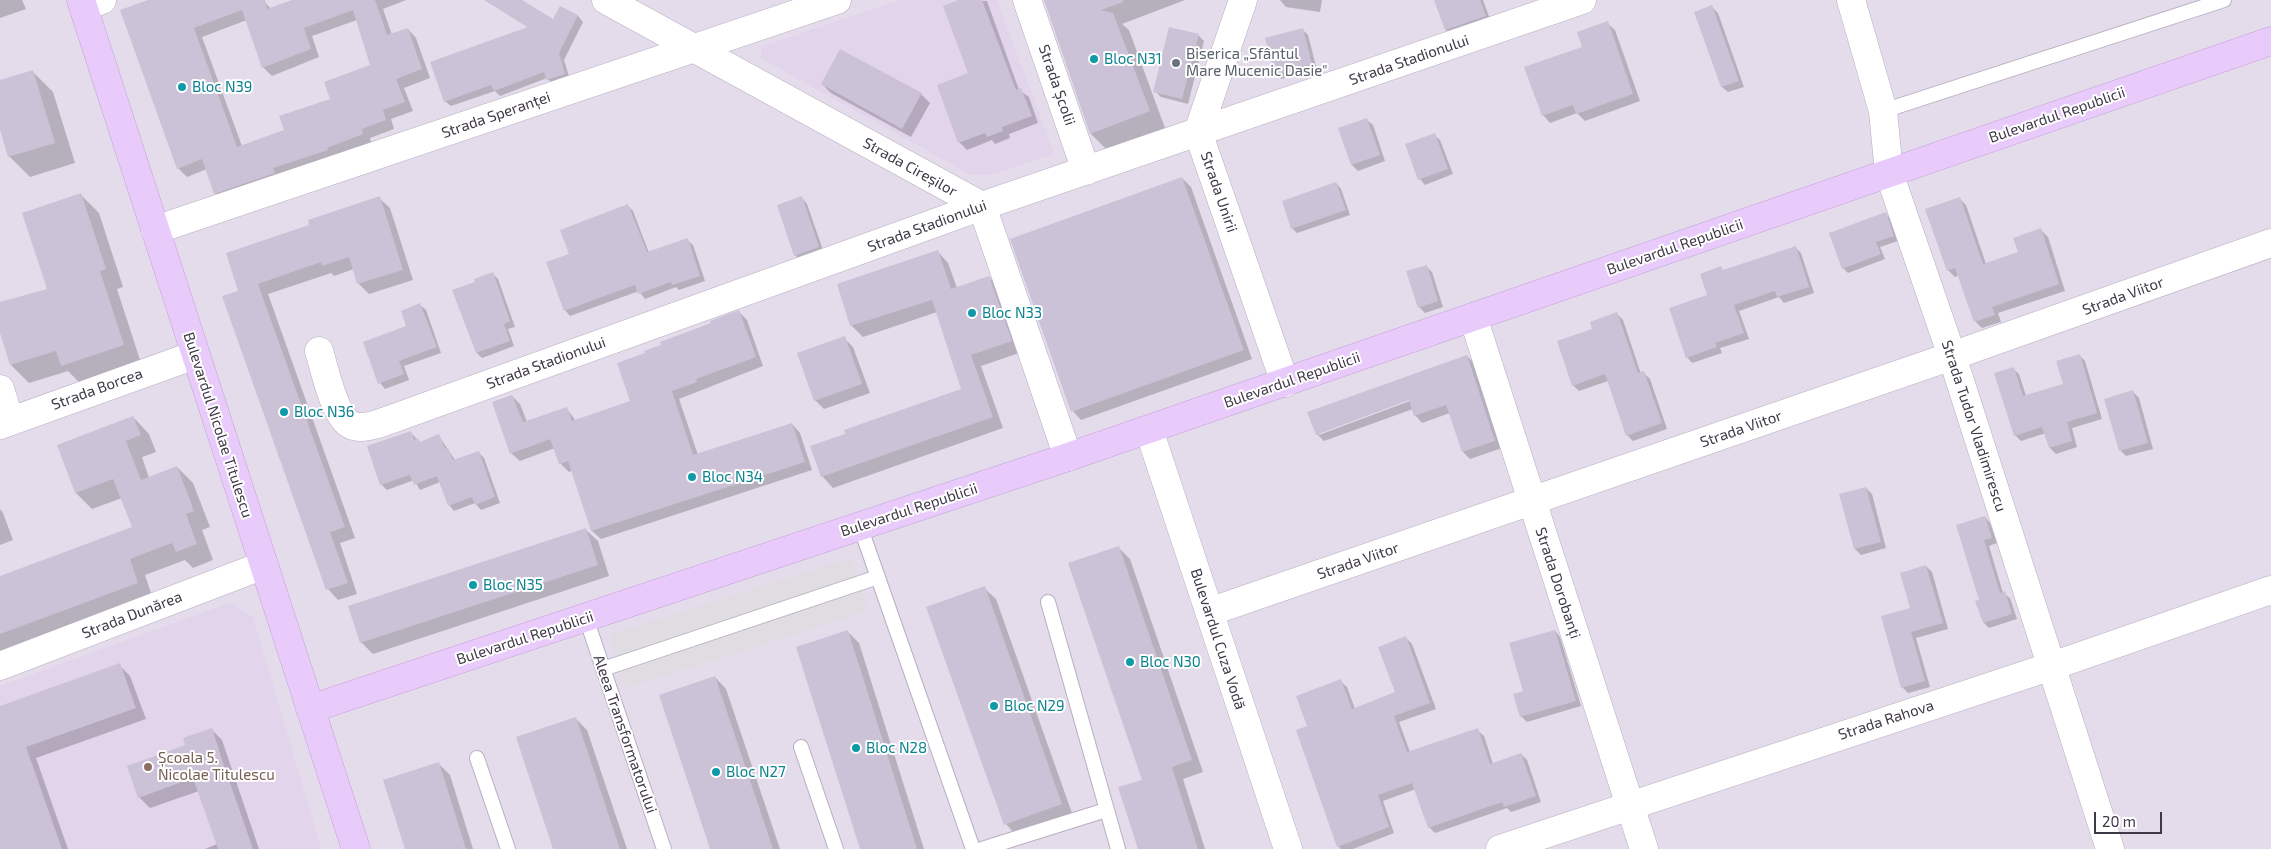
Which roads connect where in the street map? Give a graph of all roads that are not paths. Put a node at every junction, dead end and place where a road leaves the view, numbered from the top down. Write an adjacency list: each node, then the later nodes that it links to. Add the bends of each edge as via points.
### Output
1 (606, 0): 10 (street, Strada Cireșilor)
2 (837, 0): 10 (street, Strada Speranței)
3 (1027, 0): 13 (street, Strada Școlii)
4 (1243, 0): 12 (street, Strada Unirii)
5 (1582, 0): 12 (street, Strada Stadionului)
6 (1851, 0): 11 (street, Strada Tudor Vladimirescu)
7 (2224, 0): 11 (lane)
8 (89, 2): 16 (main road, Bulevardul Nicolae Titulescu)
9 (2271, 41): 14 (main road, Bulevardul Republicii)
10 (695, 48): 15 (street, Strada Cireșilor); 16 (street, Strada Speranței)
11 (1883, 111): 14 (street, Strada Tudor Vladimirescu)
12 (1198, 132): 13 (street, Strada Stadionului); 22 (street, Strada Unirii)
13 (1086, 171): 15 (street, Strada Stadionului)
14 (1889, 173): 18 (main road, Bulevardul Republicii); 21 (street, Strada Tudor Vladimirescu)
15 (982, 206): 19 (street, Strada Stadionului, via 373,426 353,426 344,420); 26 (street)
16 (155, 230): 20 (main road, Bulevardul Nicolae Titulescu)
17 (2271, 243): 21 (street, Strada Viitor)
18 (1473, 317): 22 (main road, Bulevardul Republicii); 27 (street, Strada Dorobanți)
19 (319, 351)
20 (195, 355): 24 (street, Strada Borcea); 29 (main road, Bulevardul Nicolae Titulescu)
21 (1952, 356): 27 (street, Strada Viitor); 36 (street, Strada Tudor Vladimirescu)
22 (1285, 383): 25 (main road, Bulevardul Republicii)
23 (0, 389): 24 (street)
24 (5, 423)
25 (1149, 430): 26 (main road, Bulevardul Republicii); 33 (street, Bulevardul Cuza Vodă)
26 (1068, 457): 28 (main road, Bulevardul Republicii)
27 (1532, 501): 33 (street, Strada Viitor); 41 (street, Strada Dorobanți)
28 (860, 526): 30 (lane); 34 (main road, Bulevardul Republicii)
29 (264, 565): 35 (street, Strada Dunărea); 38 (main road, Bulevardul Nicolae Titulescu)
30 (878, 577): 37 (lane); 47 (lane)
31 (2271, 590): 36 (street, Strada Rahova)
32 (1048, 602): 42 (lane)
33 (1209, 612): 50 (street, Bulevardul Cuza Vodă)
34 (586, 618): 37 (lane, Aleea Transformatorului); 38 (main road, Bulevardul Republicii)
35 (0, 666)
36 (2052, 666): 41 (street, Strada Rahova); 53 (street, Strada Tudor Vladimirescu)
37 (603, 669): 45 (lane, Aleea Transformatorului)
38 (310, 709): 43 (main road, Bulevardul Nicolae Titulescu)
39 (801, 747): 46 (lane)
40 (476, 758): 44 (lane)
41 (1630, 805): 51 (street, Strada Rahova); 52 (street, Strada Dorobanți)
42 (1106, 810): 48 (lane); 49 (lane)
43 (356, 849)
44 (508, 849)
45 (664, 849)
46 (836, 849)
47 (973, 849)
48 (982, 849)
49 (1118, 849)
50 (1288, 849)
51 (1500, 849)
52 (1644, 849)
53 (2110, 849)

